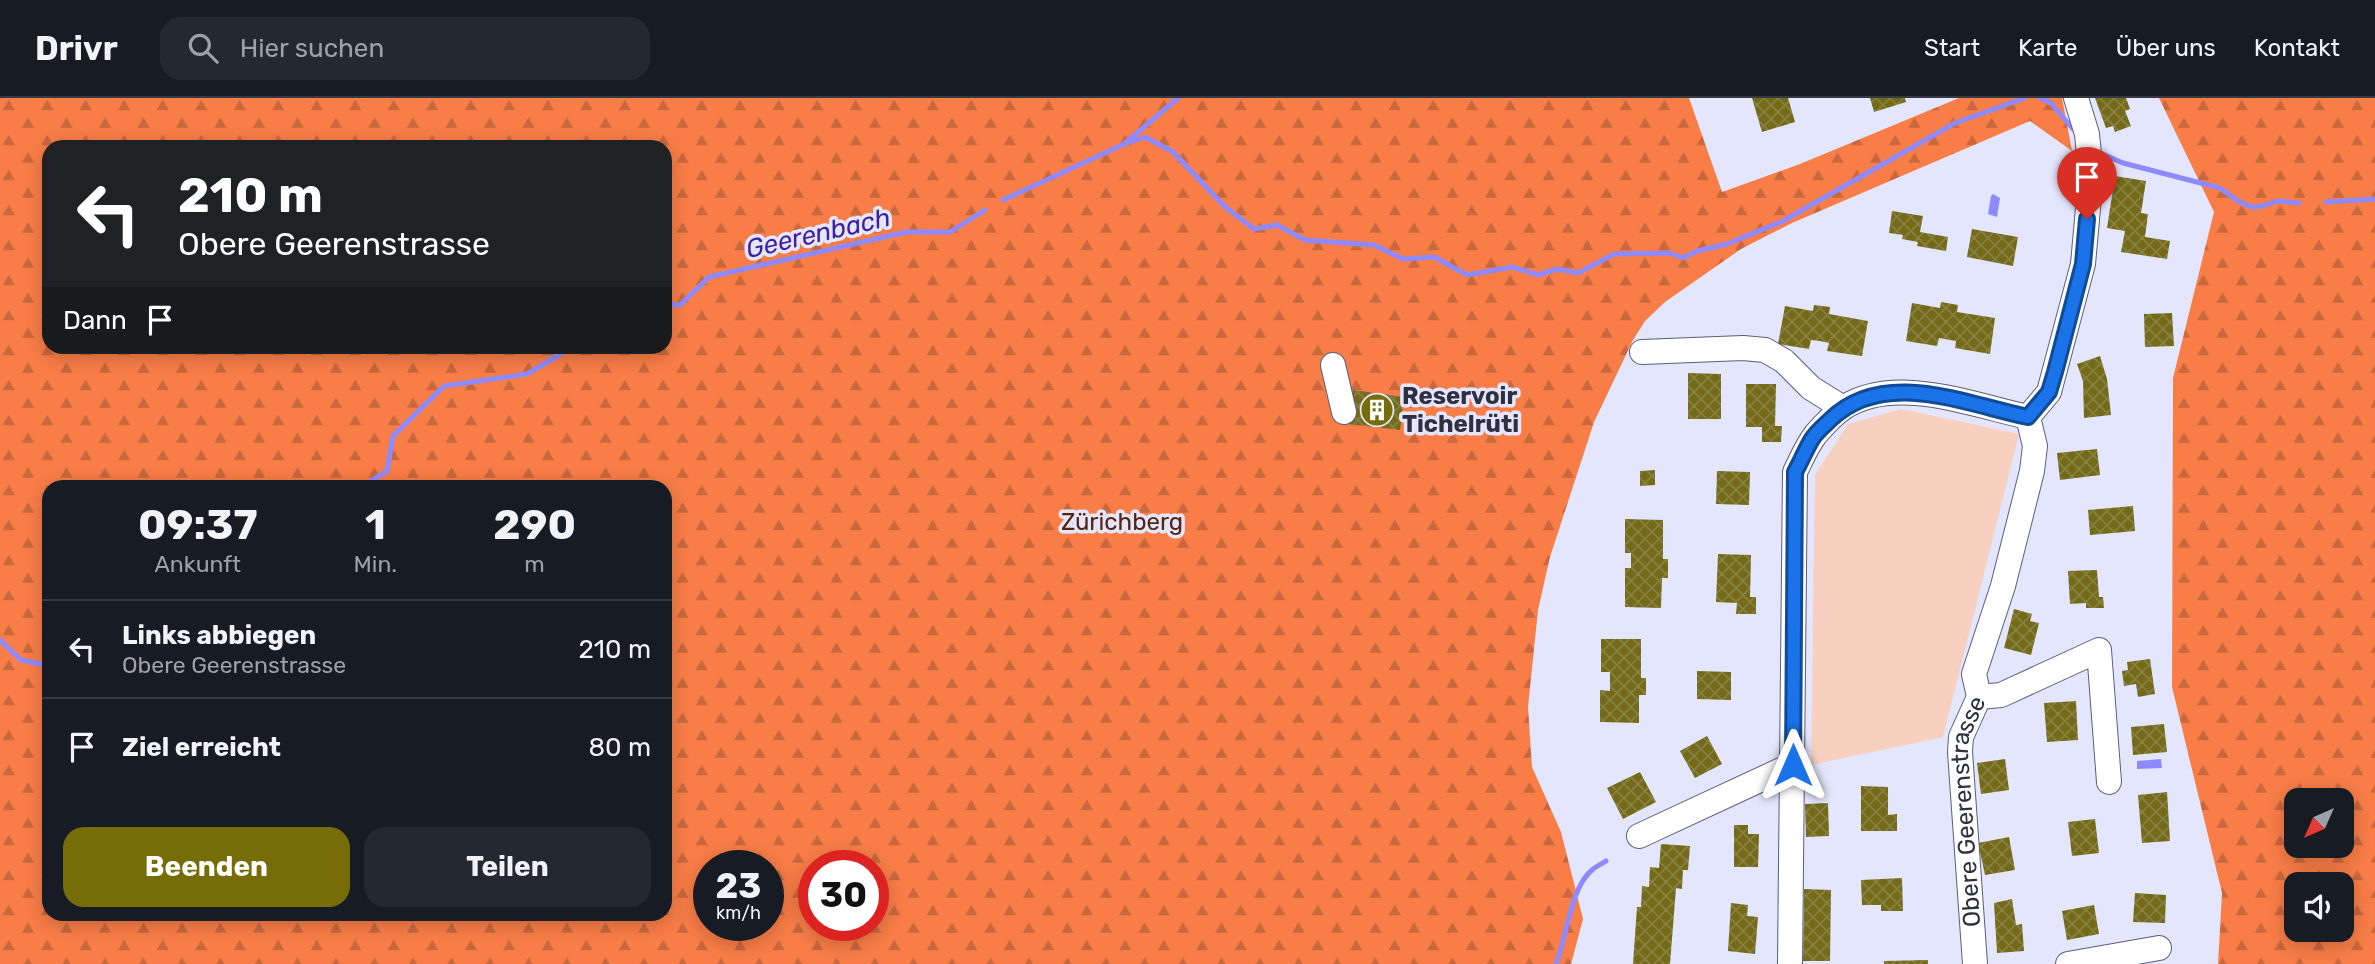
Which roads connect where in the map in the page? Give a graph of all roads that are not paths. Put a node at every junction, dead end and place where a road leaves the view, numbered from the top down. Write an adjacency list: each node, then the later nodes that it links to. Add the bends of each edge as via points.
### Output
1 (2076, 98): 6 (street, via 2087,134 2091,175 2083,264 2049,392)
2 (1642, 352): 4 (street, via 1765,350)
3 (1334, 365): 5 (street)
4 (1843, 408): 6 (street, via 1874,395 1913,392); 8 (street, via 1814,436 1795,472)
5 (1344, 412)
6 (2028, 417): 7 (street, Obere Geerenstrasse, via 2035,446 2032,471 2003,586 1974,674)
7 (1979, 697): 9 (street, via 2001,695 2099,650); 13 (street, Obere Geerenstrasse, via 1961,737 1960,752)
8 (1793, 765): 10 (street); 12 (street)
9 (2109, 782)
10 (1639, 836)
11 (2159, 947): 14 (street)
12 (1790, 964)
13 (1975, 964)
14 (2068, 964)

